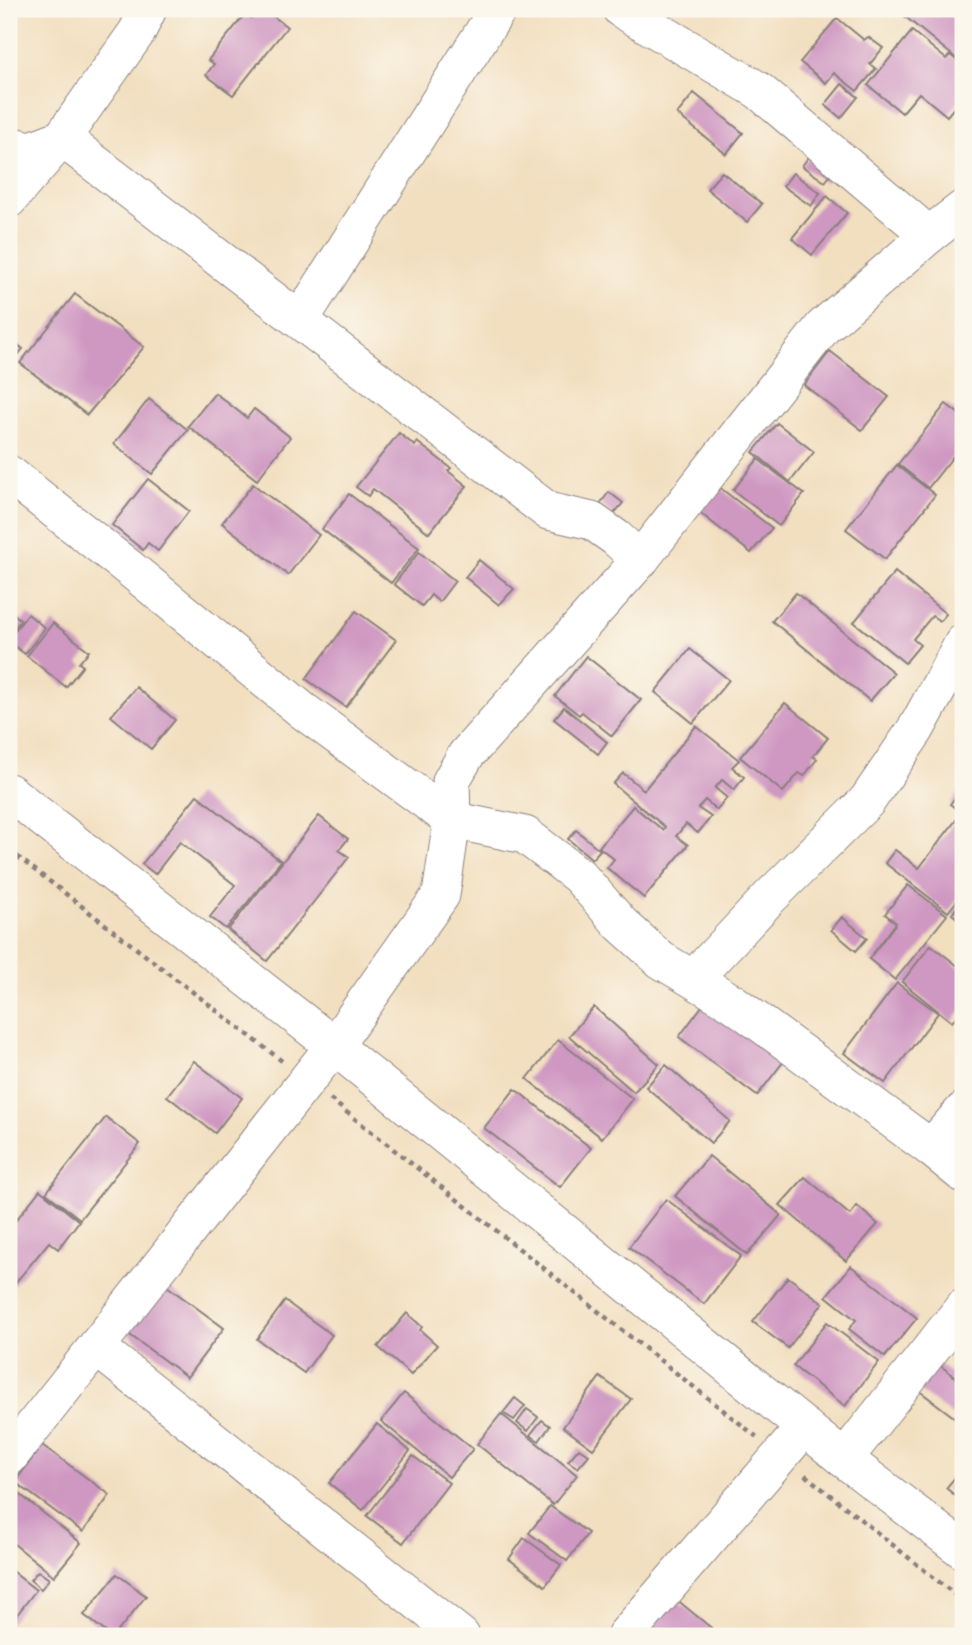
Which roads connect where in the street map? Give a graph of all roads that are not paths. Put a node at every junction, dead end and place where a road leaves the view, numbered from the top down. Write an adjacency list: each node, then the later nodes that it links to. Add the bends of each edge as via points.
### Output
1 (148, 9): 4 (street, via 137,32)
2 (498, 9): 9 (street)
3 (621, 9): 8 (street, via 758,90)
4 (62, 138): 5 (street, via 31,150); 6 (street); 9 (street)
5 (9, 145)
6 (9, 199)
7 (963, 209): 8 (street)
8 (929, 234): 11 (street, via 823,327)
9 (300, 320): 11 (street, via 548,511 592,521)
10 (9, 474): 14 (street, via 302,710)
11 (640, 560): 14 (street, via 466,755 451,781)
12 (963, 643): 15 (street, via 916,729 867,801)
13 (9, 792): 16 (street)
14 (452, 820): 15 (street, via 525,835 579,876 661,960); 16 (street, via 441,895)
15 (694, 978): 18 (street)
16 (334, 1046): 21 (street); 22 (street)
17 (963, 1111): 18 (street)
18 (931, 1148): 19 (street)
19 (963, 1174)
20 (963, 1308): 24 (street)
21 (96, 1347): 23 (street); 26 (street)
22 (805, 1427): 24 (street); 27 (street)
23 (9, 1457)
24 (844, 1459): 25 (street)
25 (963, 1550)
26 (461, 1636)
27 (625, 1636)

